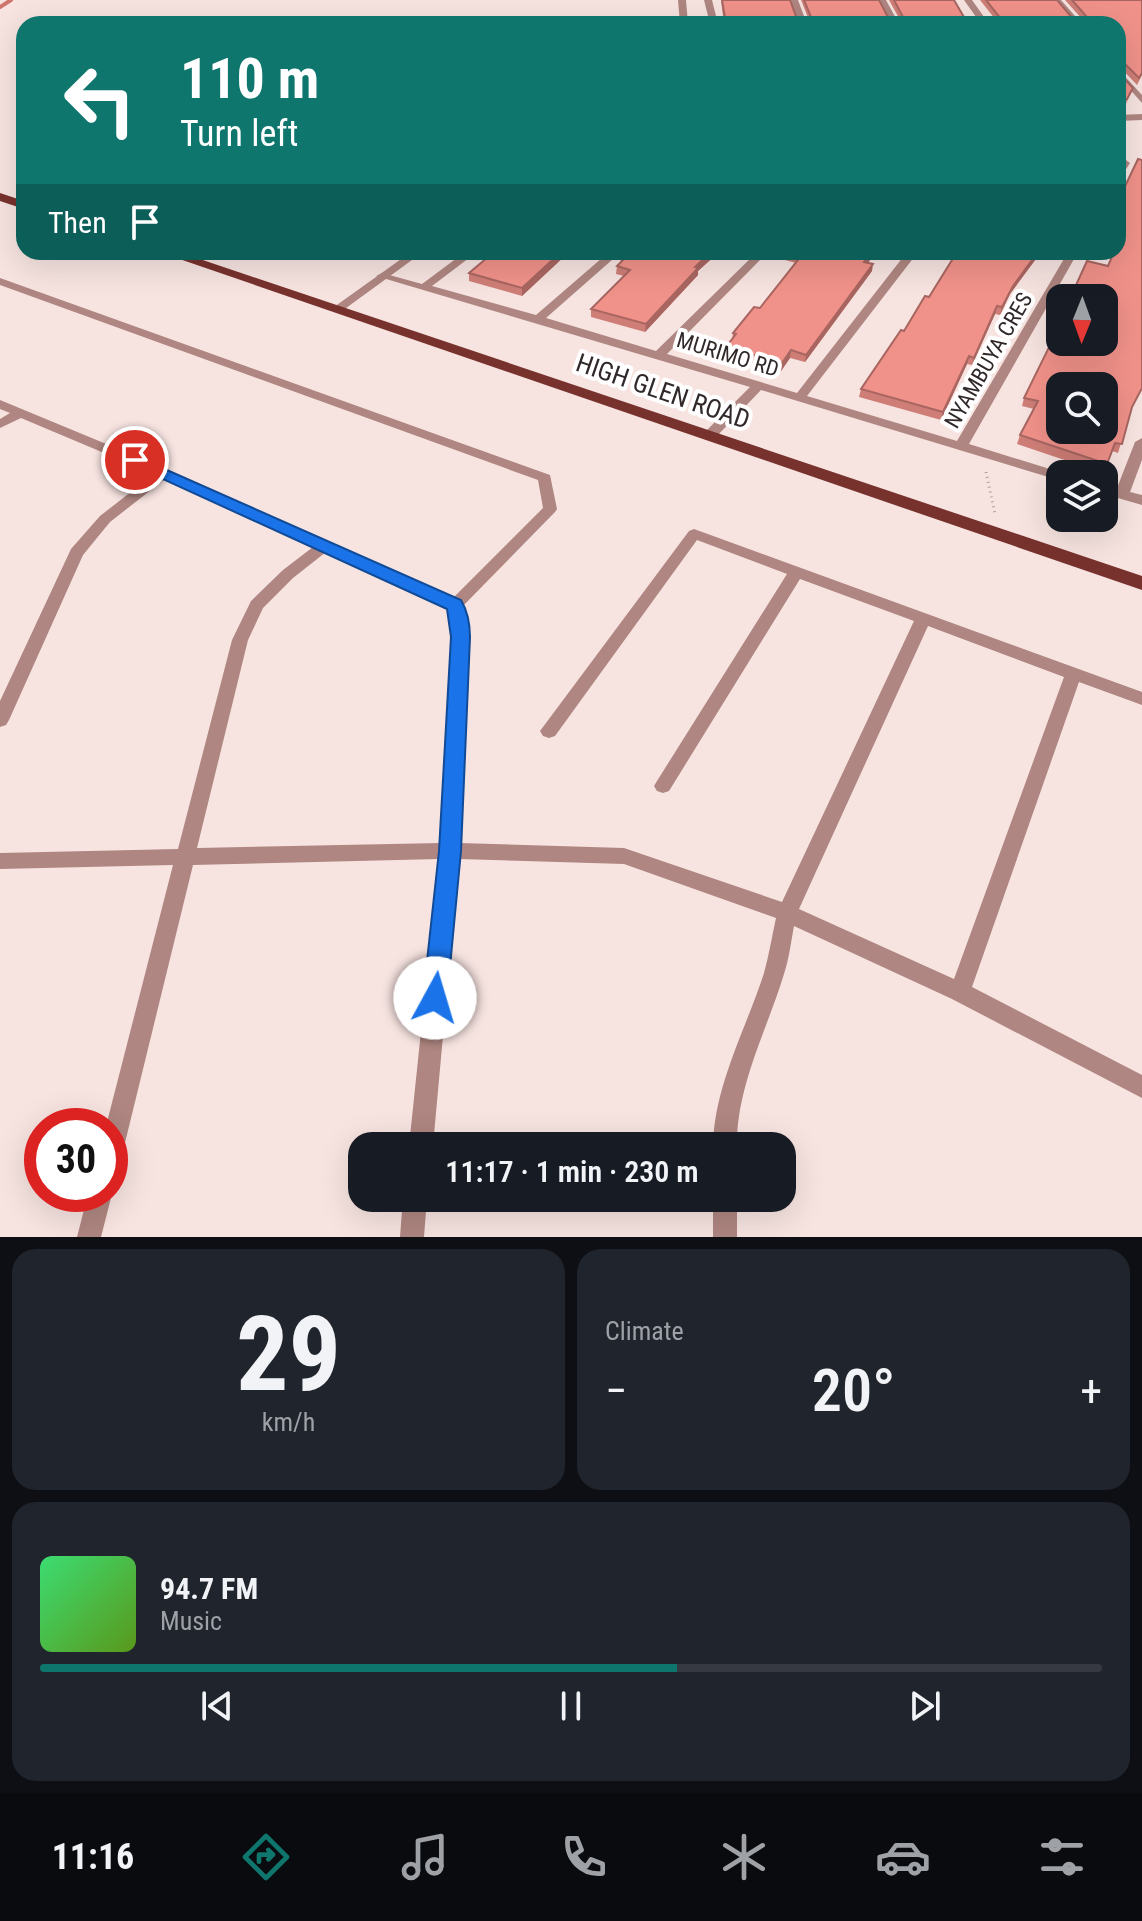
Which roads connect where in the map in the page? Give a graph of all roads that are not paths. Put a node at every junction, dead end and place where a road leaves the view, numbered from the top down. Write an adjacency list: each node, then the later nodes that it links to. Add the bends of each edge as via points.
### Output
1 (1057, 0): 2 (street)
2 (1071, 16)
3 (1126, 81): 4 (street)
4 (1142, 100)
5 (190, 260): 15 (main road, HIGH GLEN ROAD)
6 (406, 260): 12 (street)
7 (461, 260): 14 (street)
8 (607, 260): 16 (street)
9 (755, 260): 17 (street)
10 (907, 260): 19 (street)
11 (1068, 260): 25 (street, NYAMBUYA CRES)
12 (382, 276): 14 (street, MURIMO RD); 15 (street)
13 (0, 281): 34 (street, via 545,478 550,509)
14 (423, 288): 16 (street, MURIMO RD)
15 (338, 309): 23 (main road, HIGH GLEN ROAD)
16 (538, 319): 17 (street, MURIMO RD)
17 (658, 356): 18 (street, MURIMO RD)
18 (758, 386): 19 (street, MURIMO RD); 23 (street)
19 (799, 398): 25 (street, MURIMO RD)
20 (0, 404): 21 (street)
21 (21, 412): 22 (street); 27 (street)
22 (0, 424)
23 (711, 434): 33 (main road, HIGH GLEN ROAD)
24 (1142, 442): 29 (street)
25 (961, 446): 26 (street, MURIMO RD)
26 (1046, 472)
27 (164, 473): 31 (street); 38 (street, via 105,519 76,553)
28 (1118, 494): 29 (street)
29 (1122, 495): 30 (street)
30 (1142, 500)
31 (324, 546): 34 (street); 42 (street, via 257,605 240,640)
32 (796, 572): 35 (street); 39 (street, via 694,534); 40 (street)
33 (1142, 583)
34 (455, 605): 41 (street, via 461,637)
35 (924, 618): 36 (street); 44 (street)
36 (1073, 674): 37 (street); 45 (street)
37 (1142, 699)
38 (0, 720)
39 (549, 731)
40 (663, 786)
41 (450, 851): 42 (street); 44 (street, via 624,856); 48 (street)
42 (186, 856): 43 (street); 47 (street)
43 (0, 861)
44 (787, 913): 45 (street); 49 (street, via 775,971 739,1073)
45 (960, 992): 46 (street)
46 (1142, 1087)
47 (122, 1108)
48 (422, 1132)
49 (725, 1132)
50 (95, 1212): 53 (street)
51 (414, 1212): 54 (street)
52 (725, 1212): 55 (street)
53 (89, 1237)
54 (412, 1237)
55 (725, 1237)

